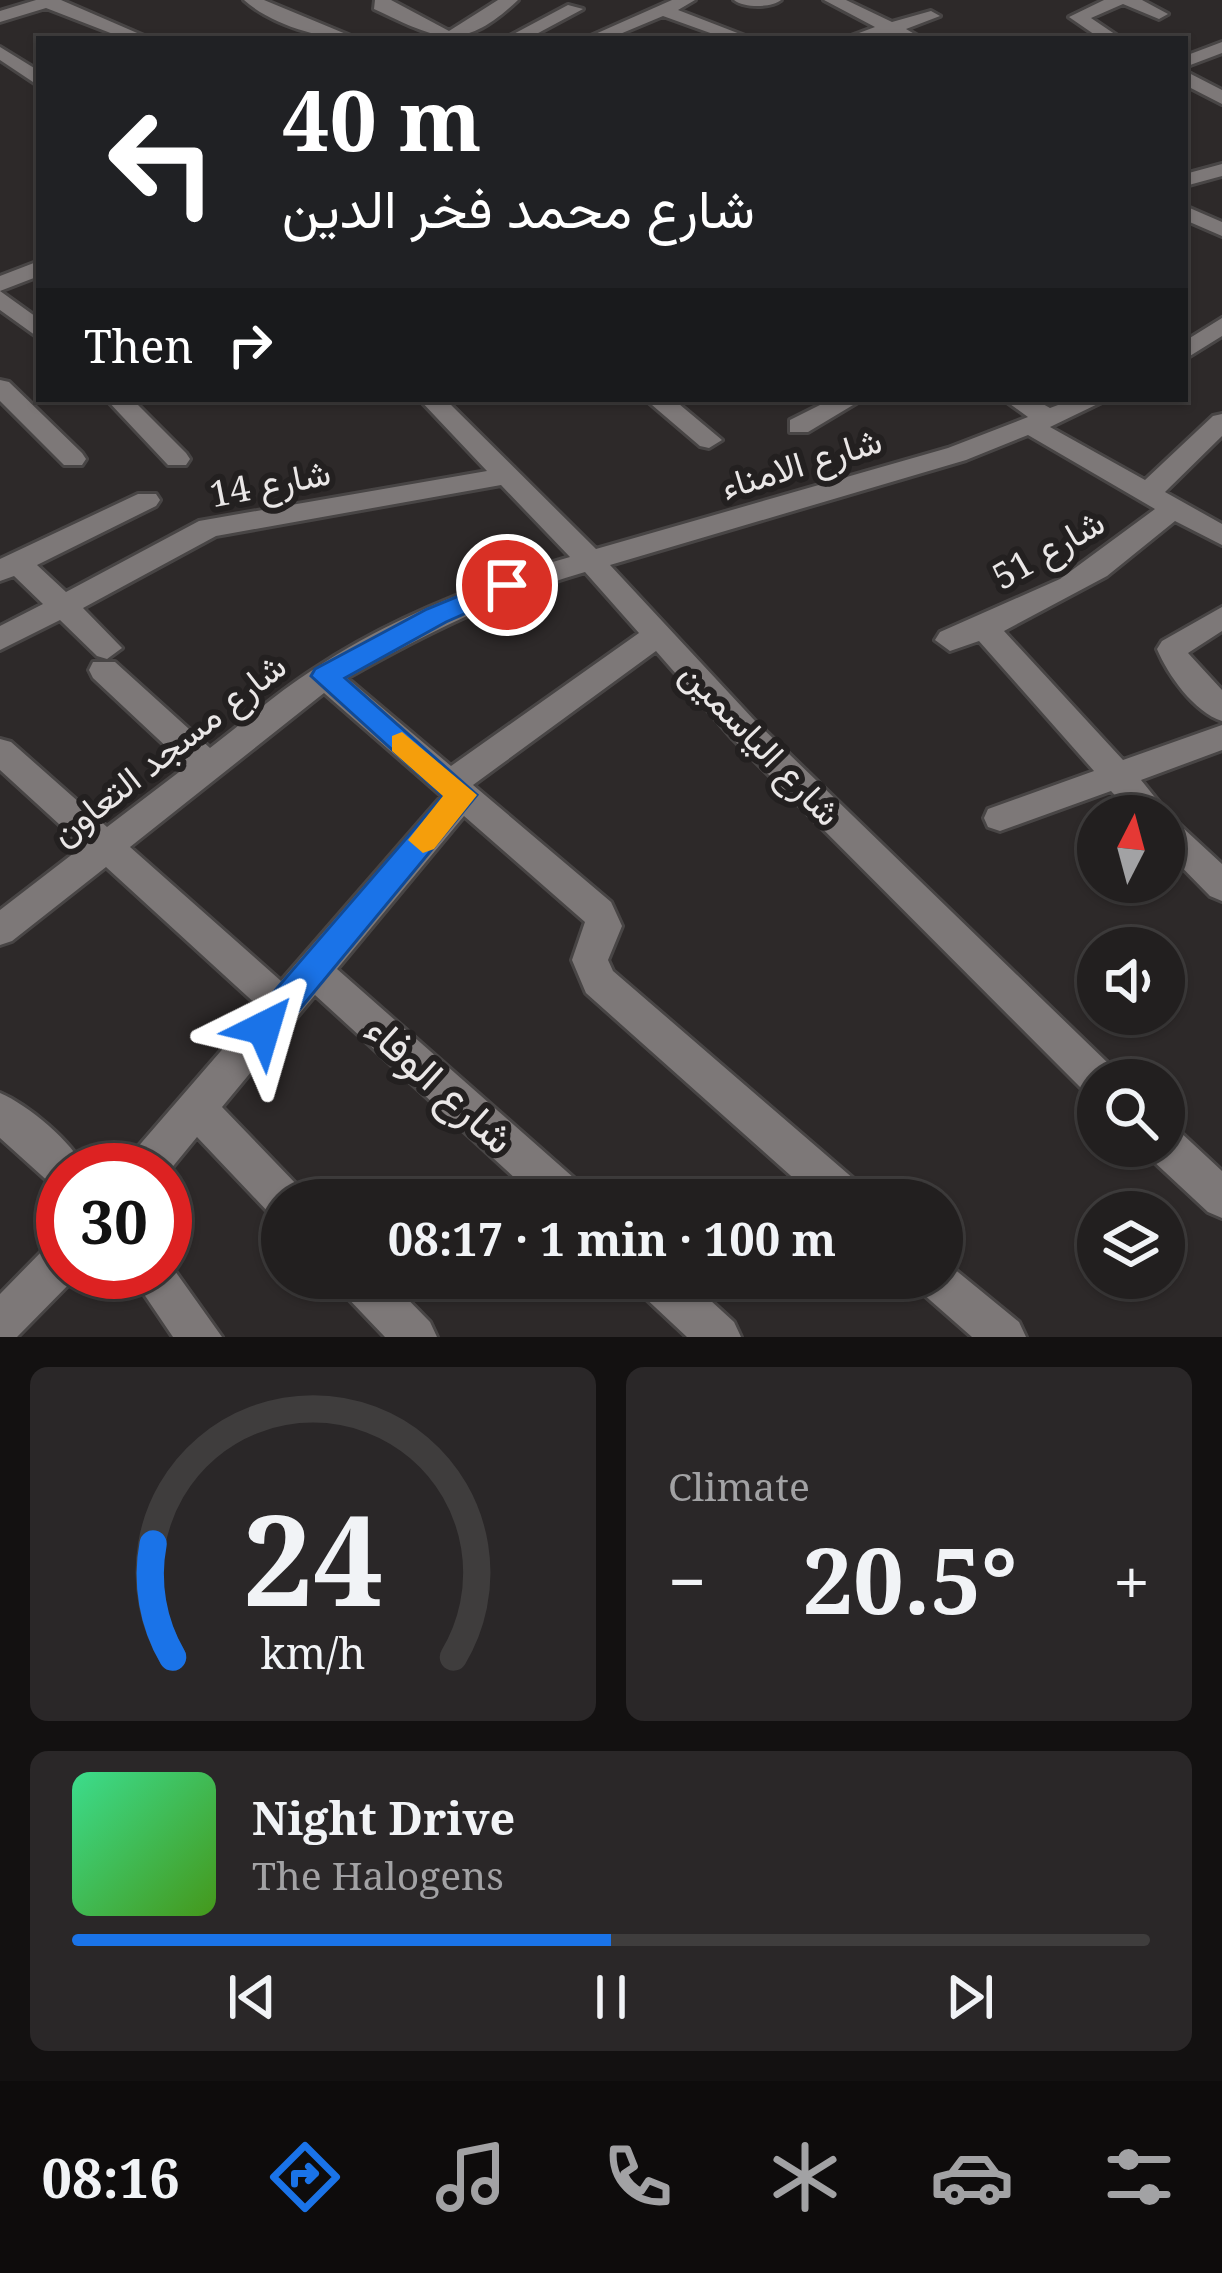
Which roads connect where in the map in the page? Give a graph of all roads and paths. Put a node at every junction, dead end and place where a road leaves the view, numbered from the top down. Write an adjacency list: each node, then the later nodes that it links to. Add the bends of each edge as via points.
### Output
1 (291, 0): 12 (street)
2 (555, 0): 13 (street)
3 (687, 0): 14 (street)
4 (742, 0): 5 (street)
5 (773, 0)
6 (832, 0): 18 (street)
7 (1119, 0): 28 (street, via 1078,17)
8 (1129, 0): 15 (street)
9 (49, 1): 17 (street); 20 (street)
10 (388, 2): 22 (street)
11 (496, 2): 23 (street)
12 (260, 5): 21 (street)
13 (574, 9): 19 (street); 24 (street)
14 (662, 10): 19 (street); 25 (street)
15 (1159, 14)
16 (931, 16): 18 (street)
17 (0, 17)
18 (891, 28): 26 (street); 27 (street)
19 (607, 35)
20 (135, 36)
21 (341, 36)
22 (447, 36)
23 (453, 36)
24 (519, 36)
25 (735, 36)
26 (863, 36)
27 (908, 36)
28 (1108, 36)
29 (1222, 47): 31 (street)
30 (0, 52): 32 (street)
31 (1188, 61)
32 (36, 78)
33 (1188, 79): 34 (street)
34 (1222, 98)
35 (1188, 213): 36 (street)
36 (1222, 230)
37 (36, 269): 38 (street)
38 (0, 284)
39 (0, 298): 41 (street)
40 (1222, 325): 42 (street)
41 (36, 328)
42 (1188, 350)
43 (0, 387): 54 (street)
44 (121, 402): 55 (street)
45 (433, 402): 56 (street, شارع الياسمين)
46 (845, 402): 52 (street)
47 (1019, 402): 51 (street)
48 (1089, 402): 51 (street, شارع الامناء)
49 (666, 406): 53 (street)
50 (1222, 422): 57 (street, شارع 51)
51 (1042, 423): 57 (street); 60 (street, شارع الامناء)
52 (799, 426)
53 (710, 440)
54 (74, 459)
55 (177, 460)
56 (506, 476): 60 (street, شارع الياسمين); 62 (street, شارع 14, via 230,522)
57 (1161, 499): 59 (street); 64 (street, شارع 51, via 1098,572)
58 (147, 500): 61 (street)
59 (1222, 536)
60 (592, 562): 65 (street, شارع الياسمين); 68 (street, شارع مسجد التعاون, via 472,600)
61 (8, 566): 62 (street)
62 (64, 605): 66 (street, شارع 14); 72 (street)
63 (1222, 617): 69 (street, via 1179,644 1172,658)
64 (984, 628): 67 (street, شارع 51); 73 (street)
65 (656, 636): 74 (street); 83 (street, شارع الياسمين)
66 (0, 639)
67 (950, 640)
68 (325, 676): 72 (street, شارع مسجد التعاون); 74 (street)
69 (1222, 709)
70 (1222, 737): 73 (street)
71 (0, 751): 78 (street)
72 (209, 767): 78 (street, شارع مسجد التعاون)
73 (1115, 776): 75 (street); 76 (street)
74 (456, 790): 81 (street); 91 (street, via 599,913 604,926 590,960 599,982)
75 (1134, 795)
76 (1000, 818)
77 (1185, 848): 79 (street)
78 (103, 849): 80 (street, شارع مسجد التعاون); 82 (street)
79 (1222, 886)
80 (0, 930)
81 (312, 969): 82 (street); 90 (street, شارع الوفاء)
82 (282, 1005): 84 (street)
83 (1078, 1059)
84 (196, 1108): 86 (street); 89 (street)
85 (0, 1112): 87 (street)
86 (167, 1143)
87 (36, 1145)
88 (1185, 1164): 92 (street)
89 (264, 1179)
90 (546, 1179)
91 (824, 1179)
92 (1222, 1198)
93 (36, 1287): 98 (street)
94 (171, 1299): 99 (street)
95 (378, 1299): 100 (street)
96 (678, 1299): 101 (street)
97 (961, 1299): 102 (street)
98 (0, 1324)
99 (200, 1337)
100 (415, 1337)
101 (719, 1337)
102 (1004, 1337)

